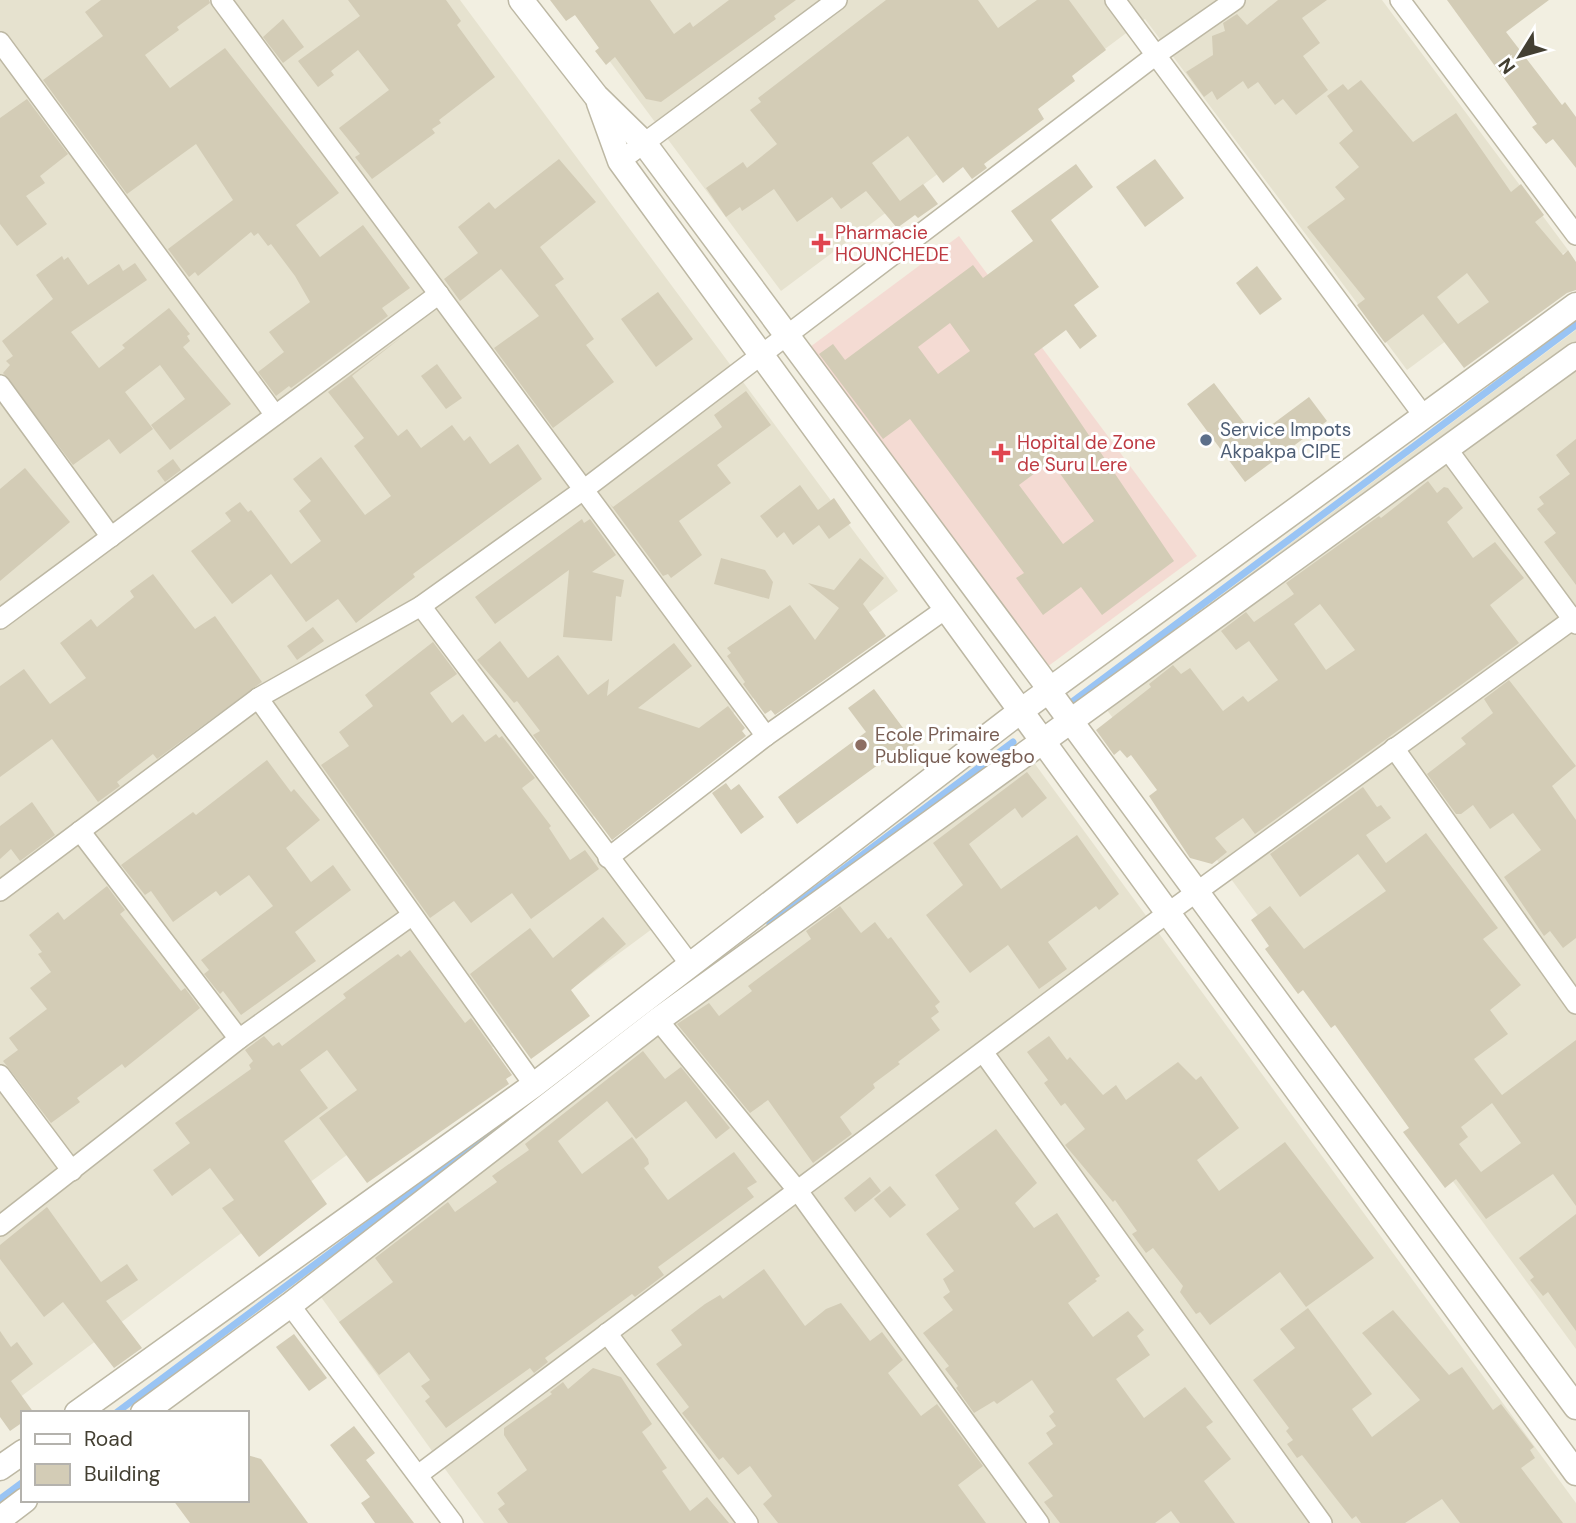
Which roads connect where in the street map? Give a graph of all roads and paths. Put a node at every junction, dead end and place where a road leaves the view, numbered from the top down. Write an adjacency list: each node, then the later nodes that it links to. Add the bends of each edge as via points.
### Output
1 (221, 0): 13 (street)
2 (521, 0): 9 (street)
3 (837, 0): 10 (street)
4 (1115, 0): 8 (street)
5 (1235, 0): 8 (street)
6 (1399, 0): 12 (street)
7 (0, 42): 19 (street)
8 (1156, 55): 15 (street); 20 (street)
9 (596, 96): 10 (street); 11 (street)
10 (644, 143): 11 (street); 15 (street)
11 (620, 161): 16 (street)
12 (1576, 235)
13 (439, 293): 19 (street); 22 (street)
14 (1576, 305): 20 (street)
15 (787, 337): 16 (street); 28 (street)
16 (762, 353): 22 (street); 25 (street)
17 (1576, 355): 21 (street)
18 (0, 385): 23 (street)
19 (275, 415): 23 (street)
20 (1423, 415): 28 (street)
21 (1448, 450): 27 (street); 31 (street)
22 (586, 488): 24 (street); 32 (street)
23 (111, 537): 26 (street)
24 (421, 606): 29 (street); 36 (street)
25 (947, 608): 30 (street); 32 (street)
26 (0, 619)
27 (1575, 620): 34 (street)
28 (1052, 692): 30 (street); 31 (street)
29 (258, 698): 35 (street); 40 (street)
30 (1022, 710): 33 (street); 41 (street)
31 (1072, 723): 33 (street); 38 (street)
32 (766, 736): 36 (street)
33 (1045, 742): 39 (street); 43 (street)
34 (1394, 748): 38 (street); 42 (street)
35 (80, 831): 37 (street); 44 (street)
36 (608, 858): 41 (street)
37 (0, 891)
38 (1198, 893): 39 (street); 53 (street)
39 (1169, 912): 45 (street); 58 (street)
40 (411, 916): 44 (street); 47 (street)
41 (689, 963): 47 (street)
42 (1576, 1004)
43 (658, 1020): 49 (street); 51 (street)
44 (239, 1039): 48 (street)
45 (983, 1052): 49 (street); 65 (street)
46 (0, 1075): 48 (street)
47 (534, 1085): 54 (street)
48 (72, 1171): 50 (street)
49 (798, 1191): 52 (street); 64 (street)
50 (0, 1226)
51 (290, 1305): 55 (street); 59 (street)
52 (607, 1333): 59 (street); 63 (street)
53 (1576, 1407)
54 (80, 1411)
55 (146, 1411)
56 (21, 1453): 57 (street)
57 (0, 1468)
58 (1576, 1473)
59 (418, 1475): 62 (street)
60 (22, 1502): 61 (street)
61 (0, 1519)
62 (453, 1523)
63 (748, 1523)
64 (1039, 1523)
65 (1322, 1523)

